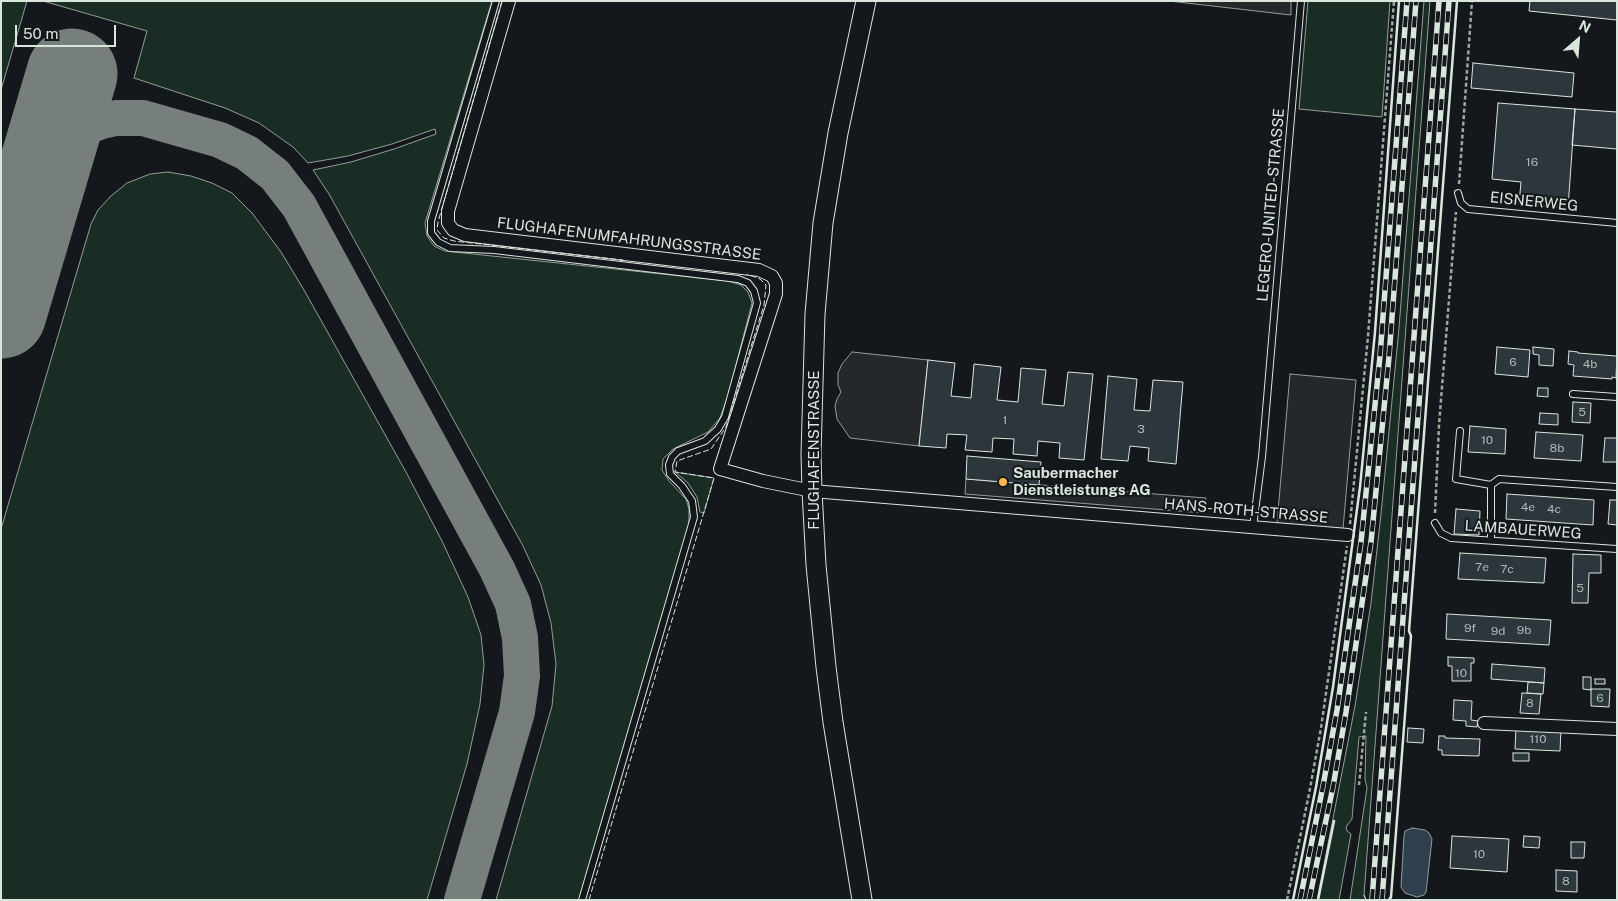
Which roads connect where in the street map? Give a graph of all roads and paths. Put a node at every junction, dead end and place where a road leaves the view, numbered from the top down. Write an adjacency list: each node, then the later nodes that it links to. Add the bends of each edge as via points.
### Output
1 (496, 1): 24 (lane, via 431,221 431,233 438,242 450,248 494,250 738,279 748,283 757,303 725,417 705,441 678,451 672,457 670,474 692,501 694,517)
2 (508, 1): 14 (street, FLUGHAFENUMFAHRUNGSSTRASSE, via 448,210 448,223 453,230 465,235 759,270 772,276 776,294 720,469)
3 (866, 1): 14 (main road, FLUGHAFENSTRASSE, via 836,142 820,246 813,370)
4 (1301, 1): 16 (lane, LEGERO-UNITED-STRASSE)
5 (1394, 1): 17 (path, via 1368,336)
6 (1472, 1): 7 (path)
7 (1458, 192): 8 (lane, EISNERWEG, via 1461,204 1468,208); 15 (path)
8 (1617, 223)
9 (1573, 394): 10 (lane)
10 (1617, 397)
11 (1460, 431): 12 (lane, via 1456,479)
12 (1492, 485): 13 (lane, via 1500,479); 18 (lane)
13 (1617, 487)
14 (812, 491): 16 (street, HANS-ROTH-STRASSE); 25 (main road, FLUGHAFENSTRASSE, via 826,667)
15 (1435, 523): 18 (lane, LAMBAUERWEG, via 1445,536)
16 (1253, 528): 17 (street, HANS-ROTH-STRASSE)
17 (1348, 535): 26 (path, via 1321,728)
18 (1491, 540): 19 (lane, LAMBAUERWEG)
19 (1617, 549)
20 (1366, 712): 23 (path)
21 (1484, 723): 22 (street)
22 (1617, 729)
23 (1359, 785)
24 (582, 900)
25 (862, 900)
26 (1287, 900)

